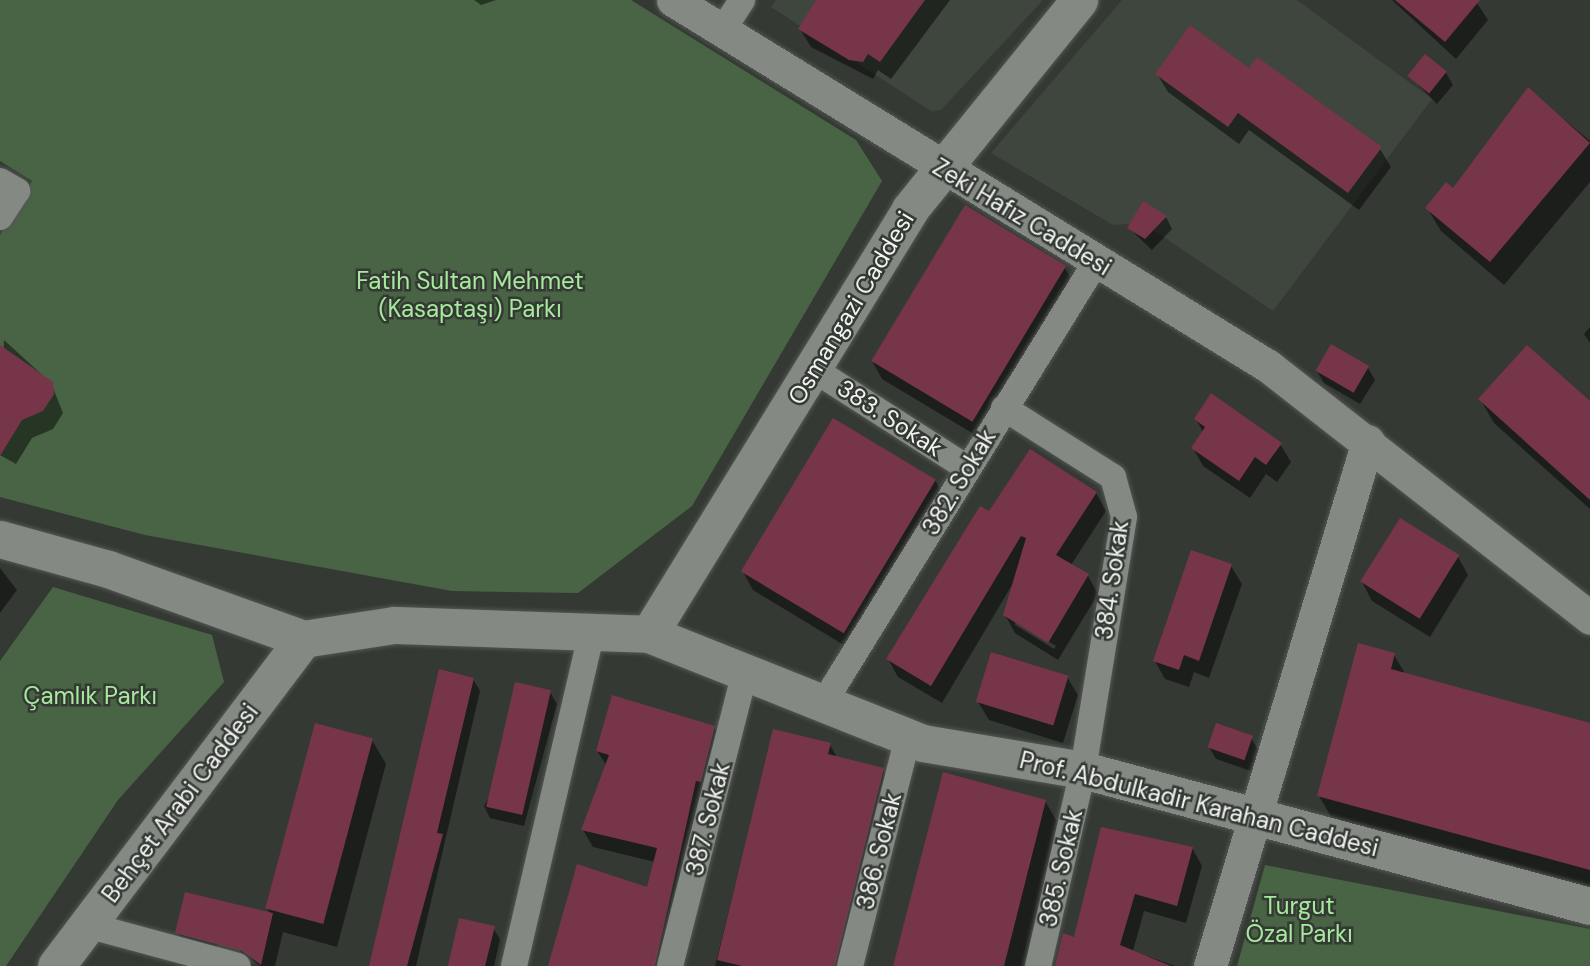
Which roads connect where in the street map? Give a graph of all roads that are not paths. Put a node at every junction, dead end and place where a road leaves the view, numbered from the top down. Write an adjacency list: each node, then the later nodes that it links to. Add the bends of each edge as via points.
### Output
1 (673, 0): 4 (street, Zeki Hafız Caddesi)
2 (742, 0): 4 (street)
3 (1079, 0): 5 (main road, Osmangazi Caddesi)
4 (722, 31): 5 (street, Zeki Hafız Caddesi)
5 (942, 169): 8 (street, Zeki Hafız Caddesi); 9 (main road, Osmangazi Caddesi, via 910,209)
6 (0, 181): 7 (street, via 17,191)
7 (0, 217)
8 (1096, 262): 10 (street, 382. Sokak); 11 (street, Zeki Hafız Caddesi, via 1268,366)
9 (813, 369): 12 (street, 383. Sokak); 15 (main road, Osmangazi Caddesi)
10 (1004, 408): 12 (street, 382. Sokak); 21 (street, 384. Sokak, via 1113,477 1124,517)
11 (1368, 441): 14 (street, Zeki Hafız Caddesi); 22 (street)
12 (967, 468): 19 (street, 382. Sokak)
13 (0, 538): 17 (main road, Prof. Abdulkadir Karahan Caddesi, via 108,569)
14 (1590, 618)
15 (649, 634): 16 (main road, Prof. Abdulkadir Karahan Caddesi); 18 (main road, Prof. Abdulkadir Karahan Caddesi)
16 (591, 635): 17 (main road, Prof. Abdulkadir Karahan Caddesi, via 394,625); 27 (street)
17 (303, 639): 24 (main road, Behçet Arabi Caddesi)
18 (745, 672): 19 (main road, Prof. Abdulkadir Karahan Caddesi); 28 (street, 387. Sokak)
19 (823, 704): 20 (main road, Prof. Abdulkadir Karahan Caddesi)
20 (908, 737): 21 (main road, Prof. Abdulkadir Karahan Caddesi); 29 (street, 386. Sokak)
21 (1083, 770): 22 (main road, Prof. Abdulkadir Karahan Caddesi); 30 (street, 385. Sokak)
22 (1257, 813): 23 (main road, Prof. Abdulkadir Karahan Caddesi); 31 (street)
23 (1590, 906)
24 (87, 925): 25 (main road, Behçet Arabi Caddesi); 26 (street)
25 (55, 966)
26 (237, 966)
27 (514, 966)
28 (670, 966)
29 (850, 966)
30 (1038, 966)
31 (1210, 966)

